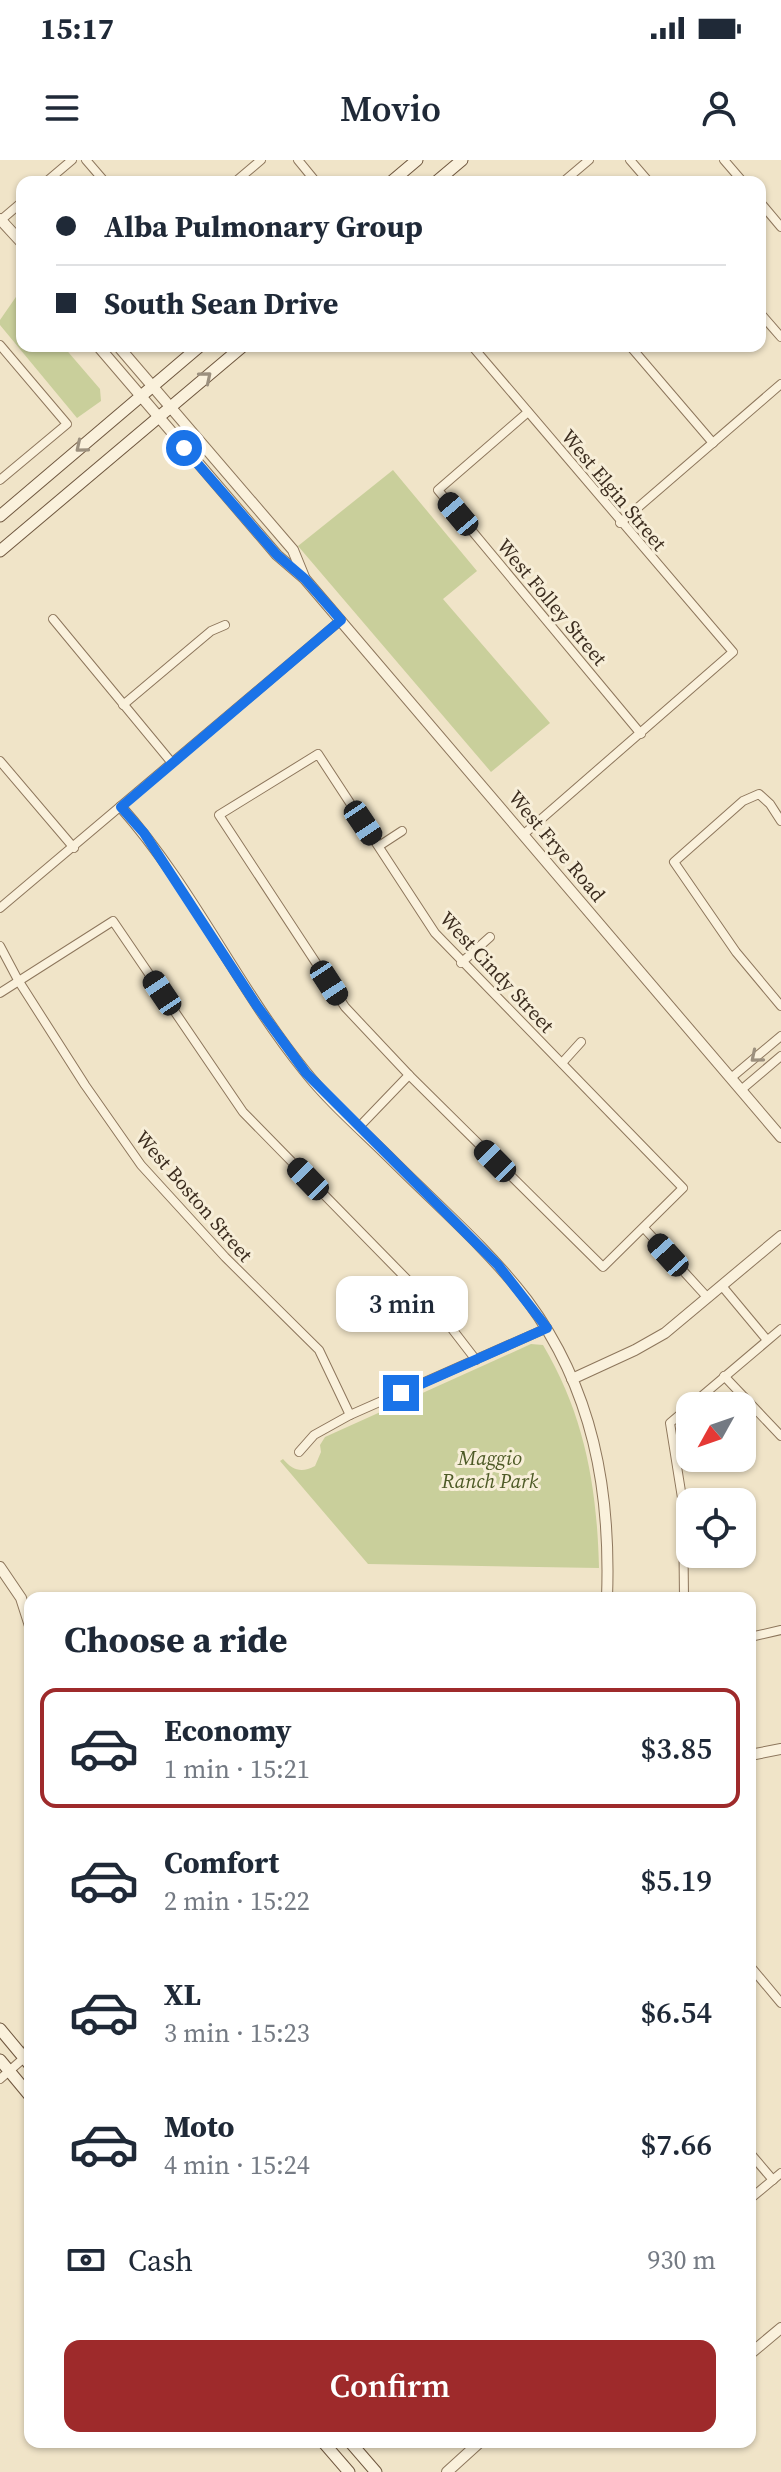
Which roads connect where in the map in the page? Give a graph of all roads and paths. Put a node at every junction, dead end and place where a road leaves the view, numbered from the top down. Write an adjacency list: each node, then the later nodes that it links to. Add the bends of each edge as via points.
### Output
1 (72, 160): 10 (street)
2 (86, 160): 11 (street)
3 (261, 160): 12 (street)
4 (298, 160): 13 (street)
5 (417, 160): 14 (main road)
6 (462, 160): 15 (main road)
7 (589, 160): 16 (street)
8 (630, 160): 17 (street)
9 (724, 160): 18 (street)
10 (53, 176)
11 (100, 176)
12 (242, 176)
13 (311, 176)
14 (398, 176)
15 (443, 176)
16 (570, 176)
17 (644, 176)
18 (738, 176)
19 (16, 207): 21 (street)
20 (766, 209): 22 (street)
21 (0, 220): 23 (street)
22 (781, 227)
23 (16, 238)
24 (766, 320): 25 (street)
25 (781, 337)
26 (0, 345): 40 (street, via 67,424)
27 (103, 352): 35 (street, West Frye Road)
28 (123, 352): 34 (street, West Frye Road)
29 (193, 352): 34 (main road)
30 (236, 352): 36 (main road, one-way to 30)
31 (477, 352): 37 (street, West Elgin Street)
32 (635, 352): 39 (street)
33 (781, 384): 39 (street)
34 (152, 387): 35 (main road); 36 (street, West Frye Road)
35 (140, 397): 38 (street, West Frye Road); 41 (main road, one-way to 41)
36 (170, 407): 38 (main road); 44 (street, West Frye Road, via 293,550)
37 (528, 412): 42 (street, West Elgin Street); 49 (street, West Folley Street, via 438,490)
38 (158, 417): 43 (main road); 44 (street, West Frye Road, via 277,555)
39 (713, 443): 42 (street)
40 (0, 480)
41 (0, 516)
42 (620, 523): 49 (street, West Elgin Street, via 733,652)
43 (0, 551)
44 (305, 579): 46 (street, West Frye Road)
45 (53, 619): 48 (street)
46 (341, 620): 51 (street); 55 (street, West Frye Road)
47 (225, 625): 48 (street)
48 (123, 705): 51 (street)
49 (641, 734): 55 (street)
50 (0, 761): 57 (street)
51 (172, 763): 52 (street)
52 (121, 807): 57 (street); 72 (street, via 150,842 283,1043)
53 (781, 821): 64 (street, via 759,794 743,801 674,862)
54 (402, 831): 56 (street)
55 (524, 834): 70 (street, West Frye Road)
56 (379, 846): 61 (street, West Cindy Street, via 435,933); 69 (street, West Cindy Street, via 318,754 219,815 345,1007)
57 (74, 848): 58 (street)
58 (0, 908)
59 (490, 937): 61 (street)
60 (0, 946): 62 (street, West Boston Street)
61 (461, 963): 68 (street, West Cindy Street)
62 (18, 980): 63 (street); 81 (street, via 113,921 243,1112 439,1312); 84 (street, West Boston Street, via 141,1165 319,1350)
63 (0, 993)
64 (781, 1006)
65 (781, 1036): 70 (street, one-way to 70)
66 (581, 1042): 68 (street)
67 (781, 1056): 71 (street)
68 (562, 1063): 74 (street, West Cindy Street, via 683,1188)
69 (409, 1075): 72 (street); 74 (street, via 603,1267)
70 (731, 1078): 71 (street, West Frye Road)
71 (741, 1090): 73 (street, West Frye Road)
72 (359, 1127): 78 (street, via 498,1265)
73 (781, 1137)
74 (644, 1228): 77 (street)
75 (781, 1236): 76 (street)
76 (722, 1286): 77 (street); 80 (street)
77 (707, 1297): 83 (street, via 665,1333)
78 (547, 1328): 81 (street); 83 (street)
79 (781, 1329): 80 (street)
80 (767, 1340): 82 (street)
81 (476, 1360): 84 (street)
82 (724, 1376): 85 (street); 89 (street, via 670,1423 683,1504)
83 (572, 1379): 88 (street, via 605,1493)
84 (350, 1415): 86 (street, via 314,1435)
85 (781, 1436)
86 (299, 1452)
87 (0, 1567): 90 (street)
88 (607, 1592)
89 (684, 1592)
90 (24, 1607)
91 (781, 1630): 92 (street)
92 (756, 1636)
93 (781, 1749): 94 (street)
94 (756, 1754)
95 (756, 1973): 96 (street)
96 (781, 2003)
97 (0, 2029): 99 (main road)
98 (0, 2060): 99 (main road)
99 (18, 2066)
100 (756, 2160): 102 (street)
101 (781, 2173): 102 (street)
102 (773, 2180): 103 (street)
103 (756, 2194)
104 (781, 2328): 105 (street)
105 (756, 2349)
106 (328, 2448): 109 (main road)
107 (355, 2448): 110 (main road)
108 (473, 2448): 111 (street)
109 (349, 2472)
110 (376, 2472)
111 (447, 2472)

